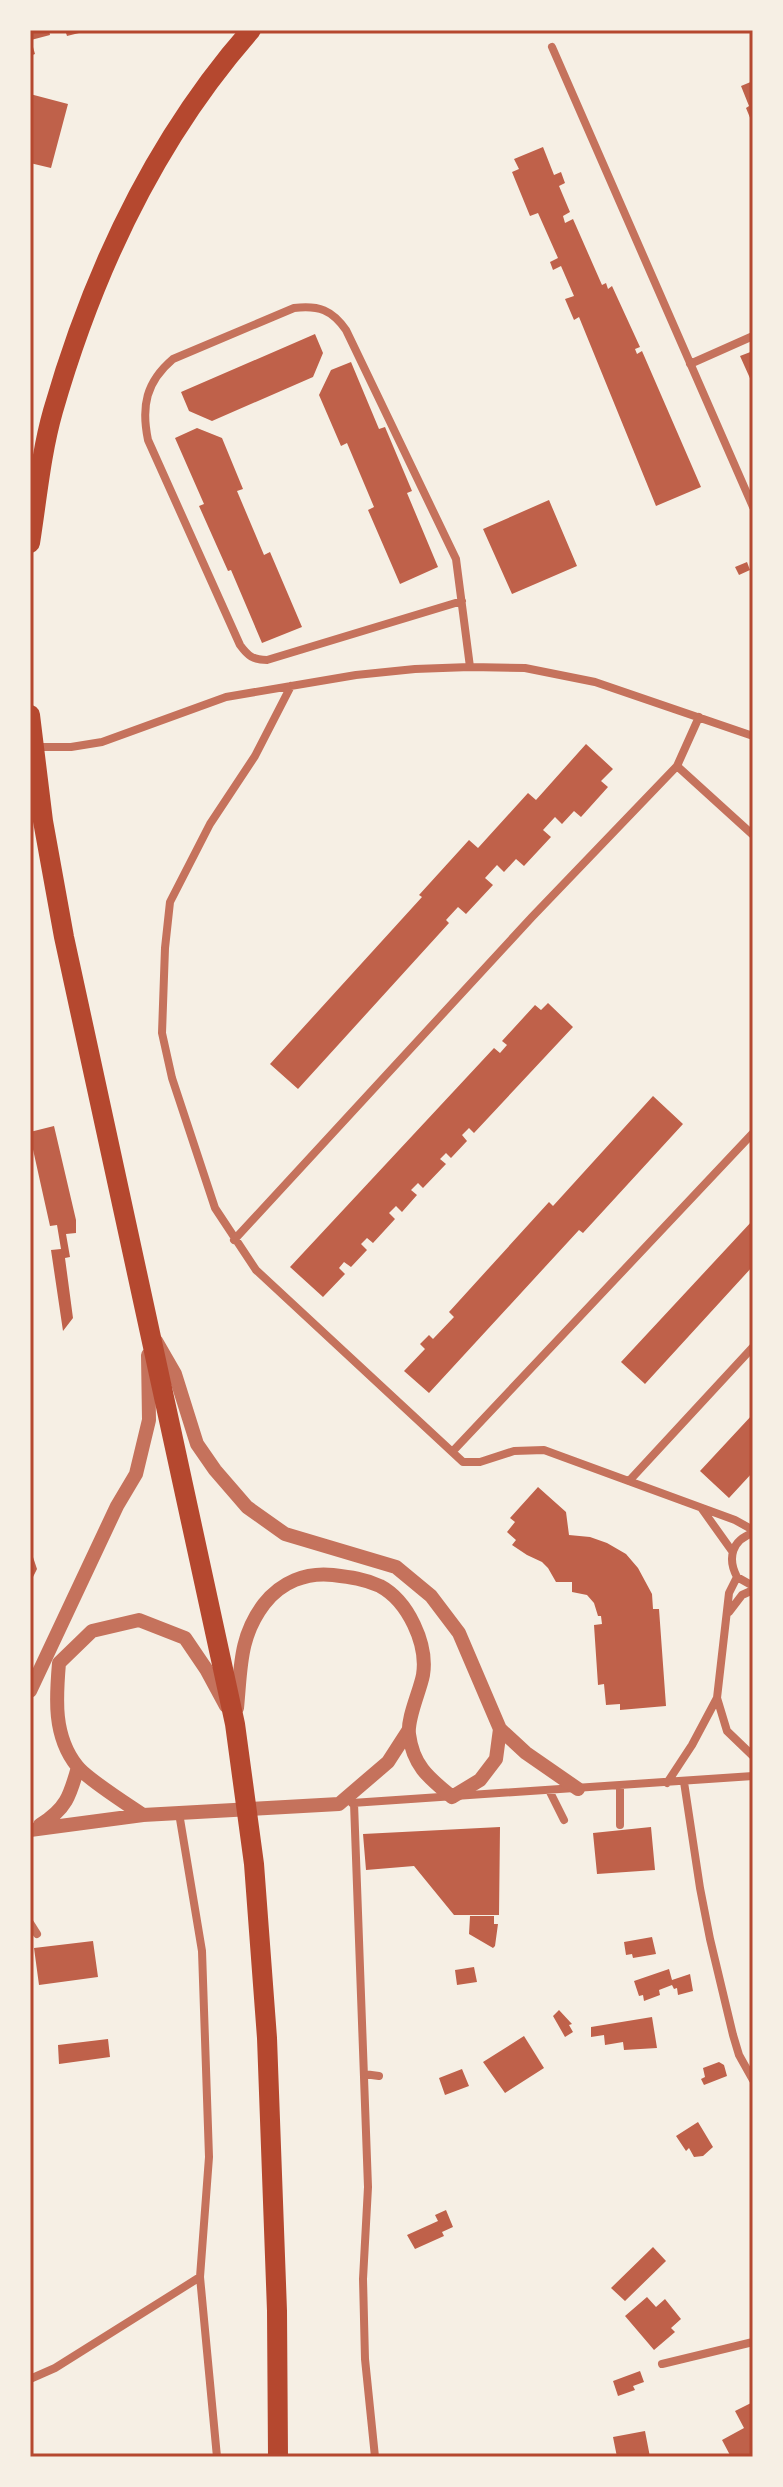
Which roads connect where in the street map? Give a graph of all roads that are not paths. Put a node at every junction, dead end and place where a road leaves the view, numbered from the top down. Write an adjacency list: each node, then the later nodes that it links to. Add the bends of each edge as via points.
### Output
1 (251, 30): 6 (highway, via 188,114 142,187 106,259 52,413)
2 (552, 47): 4 (street)
3 (753, 336): 4 (street)
4 (690, 364): 5 (street)
5 (753, 507)
6 (30, 543)
7 (462, 601): 7 (street, via 456,559 346,330 326,309 294,308 173,359 159,371 145,404 148,440 246,654 267,660); 8 (street)
8 (470, 667): 9 (street, via 370,673); 11 (street, via 525,668 595,682)
9 (291, 686): 13 (street, via 226,697 102,742); 17 (street, via 170,902 165,948 162,1033 172,1078 215,1208)
10 (30, 715): 18 (highway, via 64,937)
11 (699, 717): 12 (street); 14 (street)
12 (753, 736)
13 (30, 747)
14 (677, 766): 15 (street); 17 (street)
15 (753, 835)
16 (753, 1133): 20 (street)
17 (234, 1240): 20 (street, via 256,1270)
18 (148, 1326): 28 (street, via 149,1420 136,1474); 30 (highway); 31 (street, via 175,1374 197,1444 247,1507 285,1534 396,1567 431,1596 459,1633)
19 (753, 1347): 21 (street)
20 (453, 1451): 21 (street, via 463,1462 480,1462 514,1451 544,1450)
21 (629, 1481): 22 (street)
22 (701, 1508): 23 (street); 24 (street)
23 (753, 1532): 24 (street)
24 (732, 1551): 25 (street)
25 (737, 1577): 26 (street); 27 (street, via 729,1593)
26 (753, 1588): 27 (street)
27 (729, 1612): 29 (street)
28 (30, 1691)
29 (717, 1698): 33 (street, via 727,1731); 37 (street)
30 (235, 1724): 32 (street, via 250,1622 294,1579 323,1574 358,1578 383,1588 404,1607 421,1640 424,1672); 34 (street, via 185,1638 139,1620 92,1631 59,1663 55,1705 63,1740); 58 (highway, via 254,1864 267,2038)
31 (500, 1729): 39 (street); 41 (street, via 496,1759 480,1780)
32 (408, 1731): 41 (street, via 422,1772); 42 (street, via 388,1762)
33 (753, 1756)
34 (78, 1767): 44 (street); 47 (street, via 56,1815)
35 (753, 1776): 36 (street)
36 (684, 1782): 37 (street); 52 (street, via 710,1939 739,2055)
37 (667, 1783): 38 (street)
38 (620, 1786): 39 (street); 46 (street)
39 (578, 1789): 40 (street)
40 (549, 1790): 41 (street); 45 (street)
41 (452, 1797): 42 (street)
42 (339, 1804): 43 (street); 50 (street)
43 (185, 1812): 44 (street); 53 (street, via 202,1951 209,2157)
44 (143, 1815): 47 (street)
45 (564, 1820)
46 (620, 1825)
47 (31, 1829)
48 (30, 1923): 49 (street)
49 (37, 1934)
50 (364, 2074): 51 (street); 59 (street, via 368,2187 363,2292)
51 (379, 2076)
52 (753, 2080)
53 (200, 2277): 56 (street); 57 (street)
54 (753, 2342): 55 (street)
55 (662, 2364)
56 (30, 2379)
57 (217, 2457)
58 (278, 2457)
59 (375, 2457)

